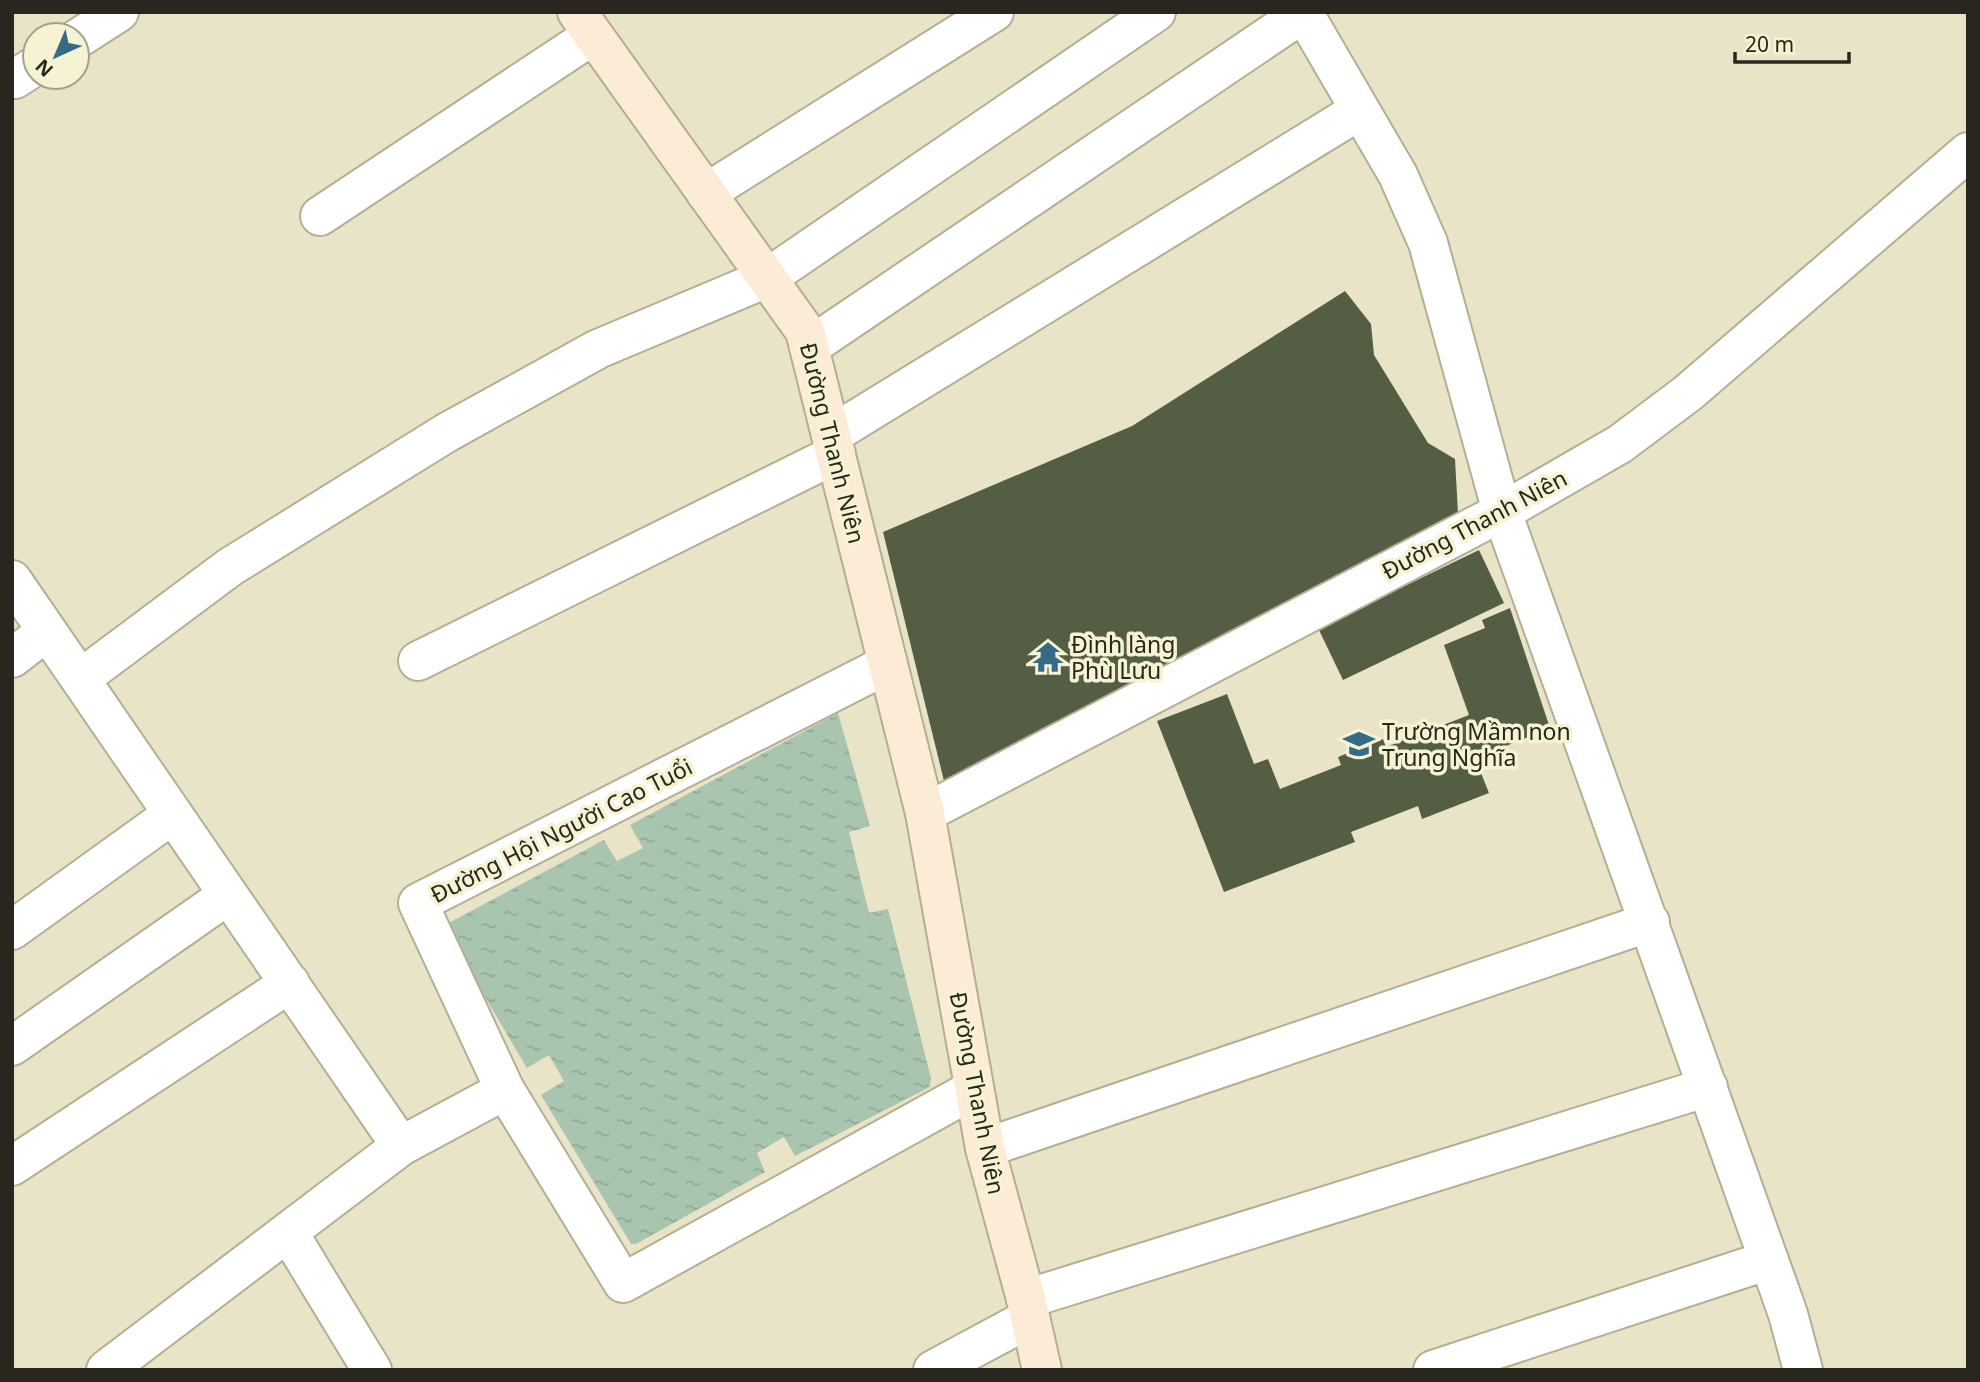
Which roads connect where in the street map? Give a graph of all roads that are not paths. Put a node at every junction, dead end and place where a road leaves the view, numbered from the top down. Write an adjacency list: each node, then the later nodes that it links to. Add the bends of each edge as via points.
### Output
1 (119, 12): 6 (street)
2 (994, 12): 9 (street)
3 (1156, 12): 11 (street)
4 (1303, 13): 7 (street); 12 (street)
5 (590, 21): 9 (street, Đường Thanh Niên); 10 (street)
6 (91, 30)
7 (1360, 110): 13 (street); 14 (street, via 1398,174 1428,243)
8 (1968, 152): 14 (street, Đường Thanh Niên, via 1688,393 1620,444)
9 (706, 193): 11 (street, Đường Thanh Niên)
10 (320, 216)
11 (767, 278): 12 (street, Đường Thanh Niên, via 805,331); 20 (street, via 598,349 446,433 230,567)
12 (809, 347): 13 (street, Đường Thanh Niên)
13 (833, 445): 18 (street); 19 (street, Đường Thanh Niên)
14 (1502, 512): 21 (street, Đường Thanh Niên); 24 (street)
15 (12, 580): 16 (street)
16 (47, 631): 17 (street); 20 (street)
17 (12, 658)
18 (418, 661)
19 (888, 664): 21 (street, Đường Thanh Niên); 30 (street, Đường Hội Người Cao Tuổi, via 418,903)
20 (80, 679): 22 (street)
21 (925, 813): 29 (street, Đường Thanh Niên)
22 (173, 814): 23 (street); 25 (street)
23 (228, 895): 26 (street); 27 (street)
24 (1650, 922): 28 (street); 32 (street)
25 (12, 930)
26 (290, 983): 31 (street); 33 (street)
27 (12, 1046)
28 (1708, 1087): 35 (street); 36 (street)
29 (974, 1089): 30 (street, via 623,1283); 32 (street, Đường Thanh Niên)
30 (505, 1090): 31 (street)
31 (401, 1146): 34 (street)
32 (985, 1148): 36 (street, Đường Thanh Niên)
33 (12, 1166)
34 (288, 1232): 37 (street); 38 (street)
35 (1769, 1260): 41 (street); 42 (street)
36 (1028, 1309): 39 (street); 40 (street, Đường Thanh Niên)
37 (106, 1370)
38 (372, 1370)
39 (933, 1370)
40 (1042, 1370)
41 (1433, 1370)
42 (1803, 1370)

